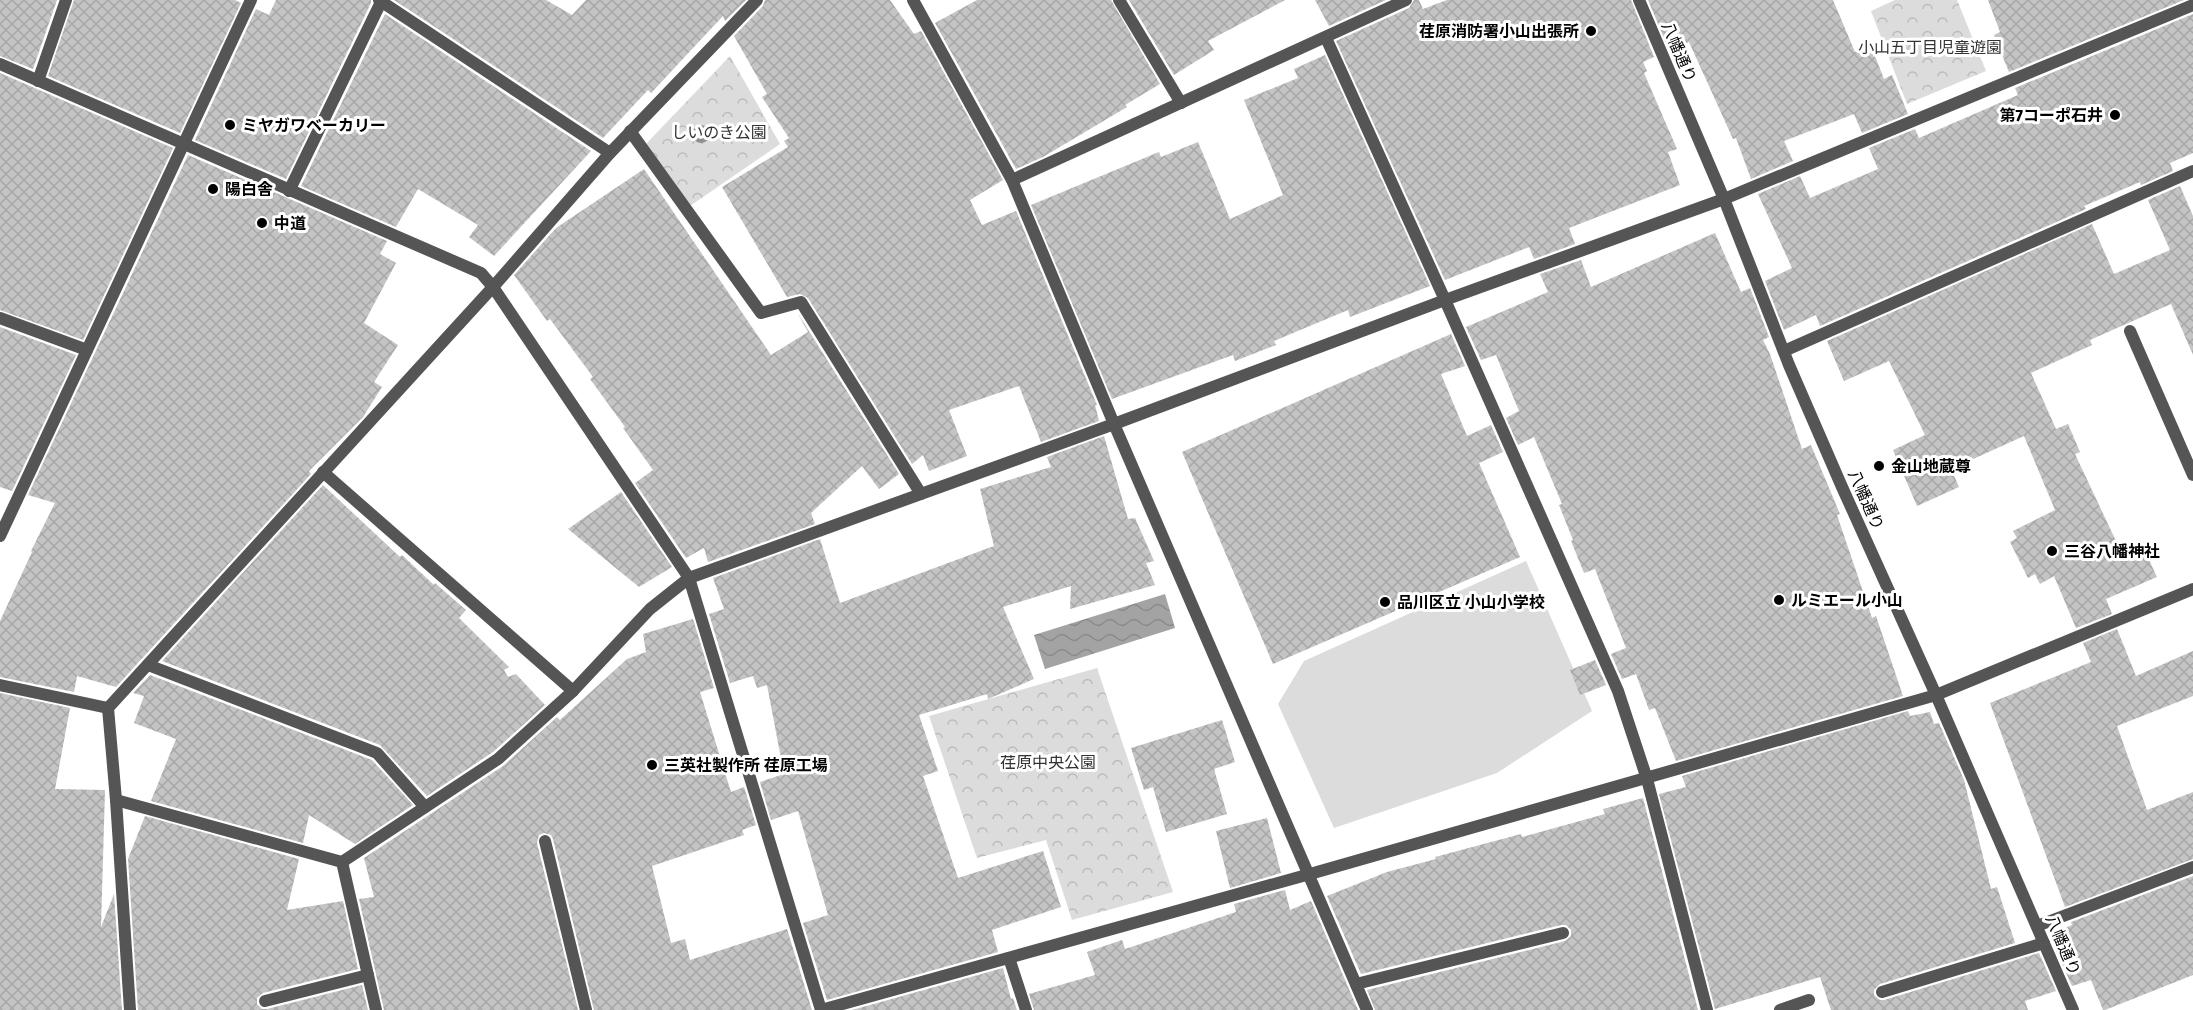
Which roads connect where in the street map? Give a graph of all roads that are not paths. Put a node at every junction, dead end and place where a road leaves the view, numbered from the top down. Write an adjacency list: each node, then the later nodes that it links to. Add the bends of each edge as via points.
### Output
1 (66, 0): 12 (street)
2 (251, 0): 15 (street)
3 (757, 0): 14 (street)
4 (913, 0): 18 (street)
5 (1119, 0): 13 (street)
6 (1406, 0): 10 (street)
7 (1639, 0): 20 (street, 八幡通り)
8 (380, 1): 16 (street); 19 (street)
9 (2193, 5): 20 (street)
10 (1326, 38): 13 (street); 22 (street)
11 (0, 64): 12 (street)
12 (38, 81): 15 (street)
13 (1181, 103): 18 (street)
14 (630, 131): 16 (street); 30 (street, via 761,313 801,302)
15 (183, 144): 19 (street); 25 (street)
16 (610, 153): 21 (street)
17 (2193, 171): 26 (street)
18 (1011, 180): 27 (street)
19 (289, 190): 21 (street, via 481,273)
20 (1724, 199): 22 (street); 26 (street, 八幡通り)
21 (494, 287): 28 (street); 32 (street)
22 (1445, 300): 27 (street); 39 (street, via 1618,691)
23 (0, 318): 25 (street)
24 (2130, 331): 29 (street)
25 (87, 350): 31 (street)
26 (1784, 351): 37 (street, 八幡通り)
27 (1114, 424): 30 (street); 45 (street)
28 (324, 472): 34 (street); 36 (street)
29 (2193, 475)
30 (921, 494): 32 (street)
31 (0, 536)
32 (689, 578): 36 (street, via 650,609); 58 (street)
33 (2193, 589): 37 (street)
34 (148, 665): 38 (street); 41 (street, via 377,753)
35 (0, 685): 38 (street)
36 (573, 691): 41 (street, via 498,759)
37 (1936, 695): 39 (street); 46 (street, 八幡通り)
38 (108, 708): 40 (street)
39 (1647, 779): 45 (street); 61 (street)
40 (117, 800): 43 (street); 55 (street)
41 (425, 807): 43 (street)
42 (545, 841): 57 (street)
43 (342, 862): 50 (street)
44 (2193, 867): 46 (street)
45 (1310, 874): 49 (street); 51 (street)
46 (2037, 926): 48 (street, 八幡通り)
47 (1563, 933): 51 (street)
48 (2044, 943): 52 (street); 63 (street, 八幡通り)
49 (1009, 958): 58 (street); 59 (street)
50 (368, 975): 54 (street); 56 (street)
51 (1356, 984): 60 (street)
52 (1882, 992)
53 (1809, 1000): 62 (street)
54 (265, 1001)
55 (130, 1010)
56 (376, 1010)
57 (586, 1010)
58 (821, 1010)
59 (1026, 1010)
60 (1367, 1010)
61 (1707, 1010)
62 (1780, 1010)
63 (2073, 1010)

